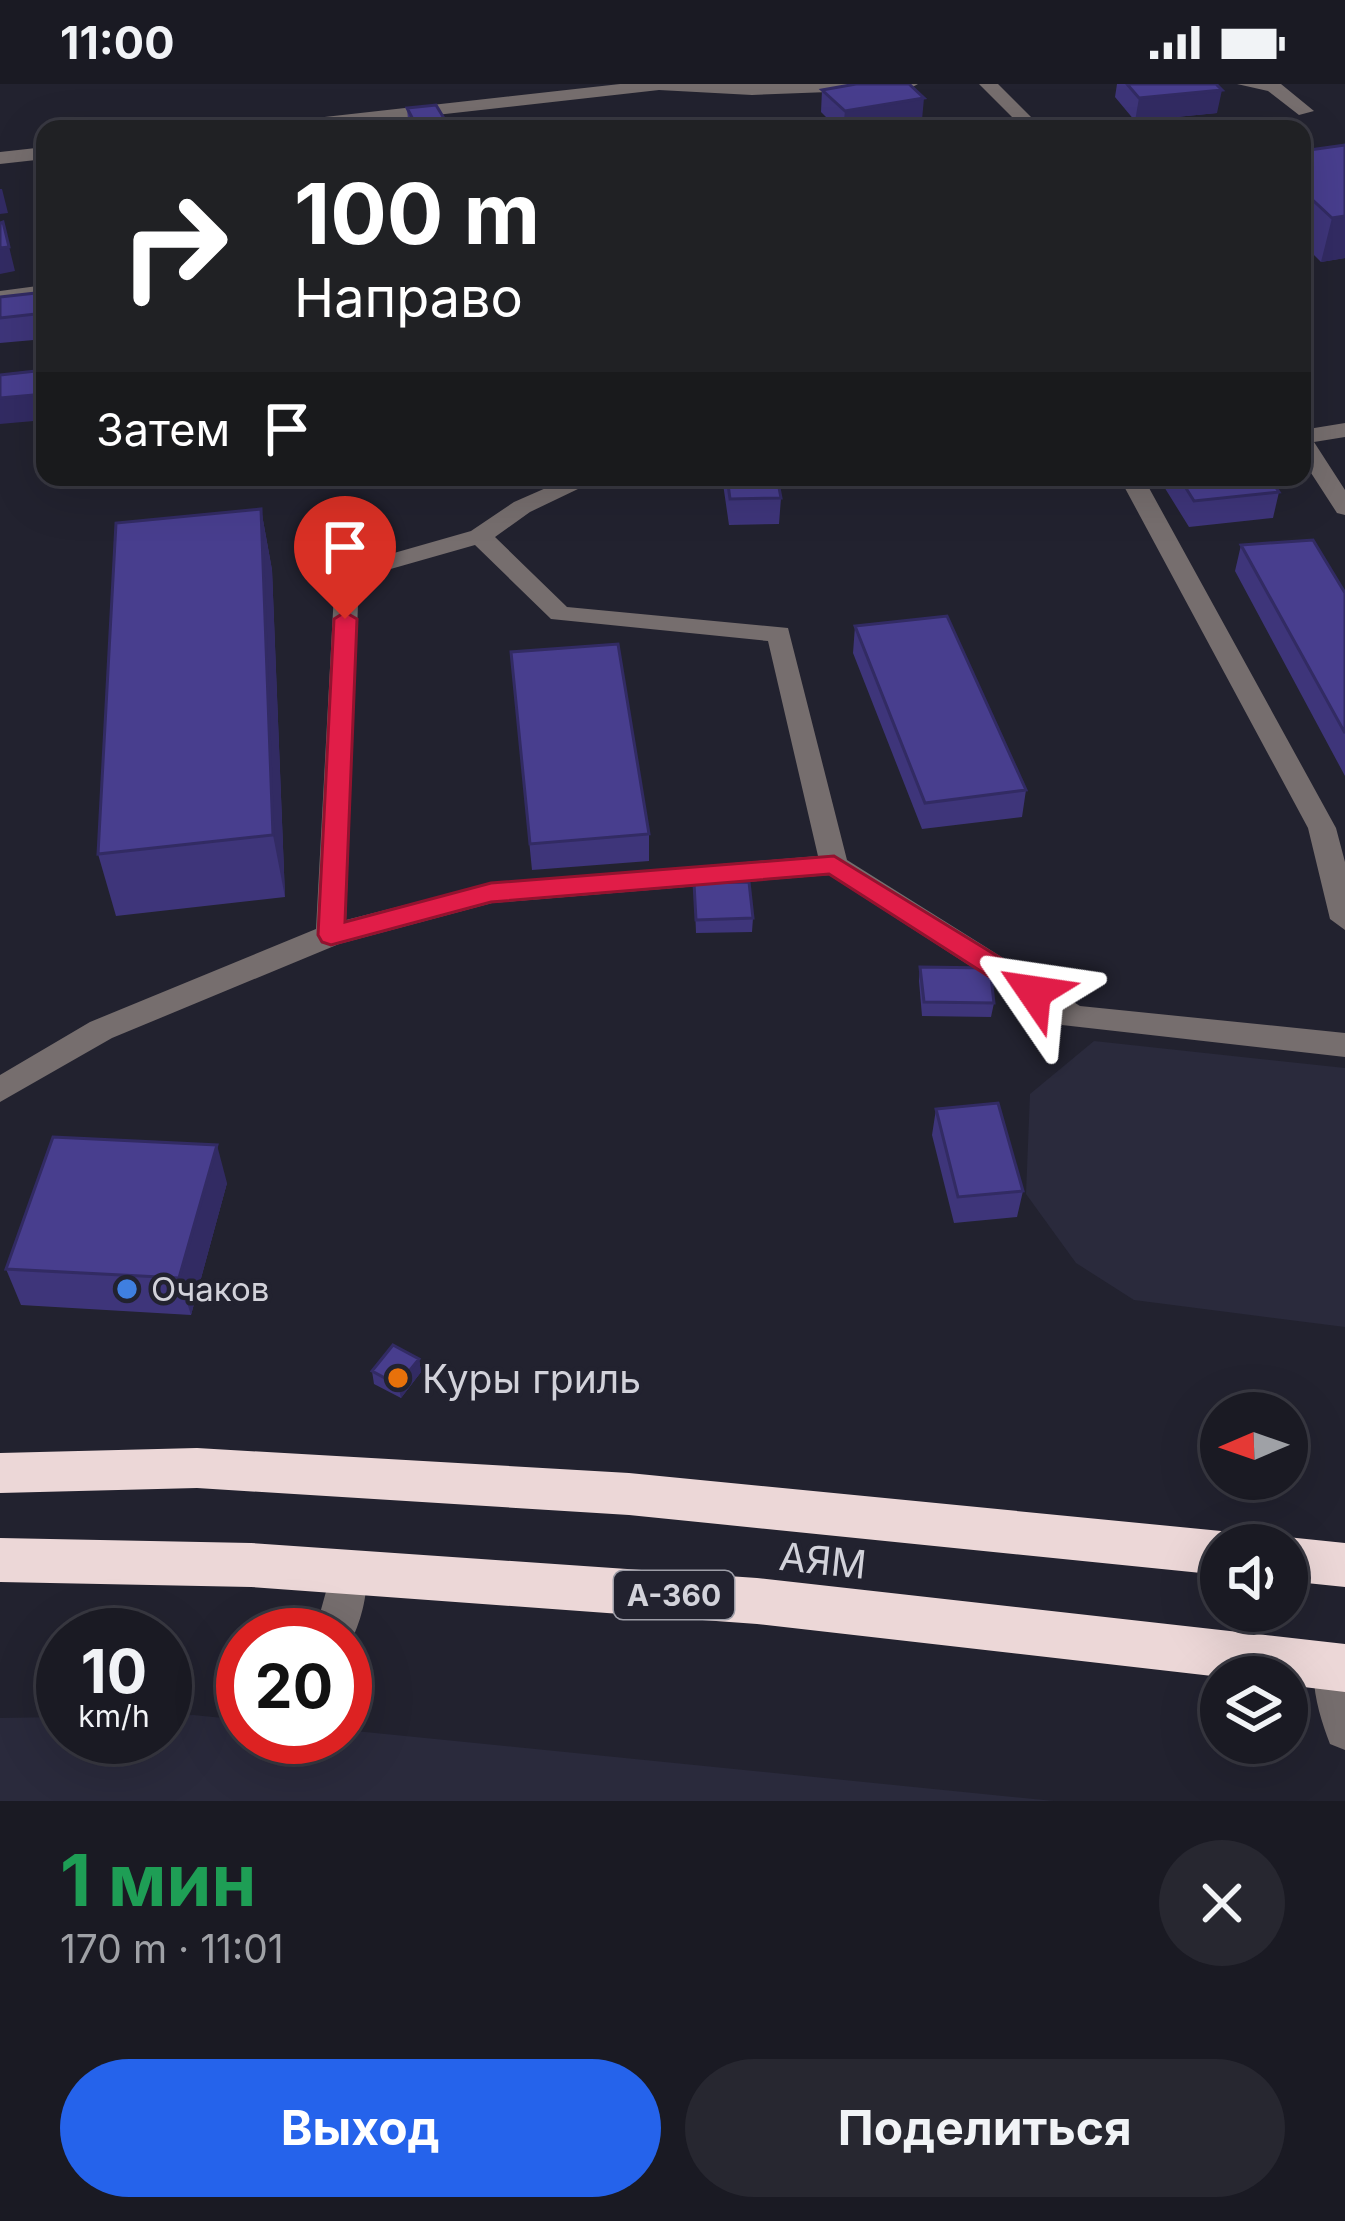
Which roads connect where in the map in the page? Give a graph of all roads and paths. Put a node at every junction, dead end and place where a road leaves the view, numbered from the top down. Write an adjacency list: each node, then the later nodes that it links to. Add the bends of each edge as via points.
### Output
1 (658, 84): 2 (street); 6 (street)
2 (909, 84)
3 (988, 84): 7 (street)
4 (1246, 84): 5 (street, via 1273,86)
5 (1305, 112)
6 (341, 120)
7 (1025, 120)
8 (36, 154): 9 (street)
9 (0, 158)
10 (36, 292): 11 (street)
11 (0, 296)
12 (1345, 430): 13 (street)
13 (1311, 437)
14 (1311, 453): 17 (street)
15 (571, 486): 18 (street)
16 (1136, 486): 20 (street, via 1322,828)
17 (1345, 508)
18 (480, 536): 19 (street, via 560,614 779,634); 21 (street, via 347,574)
19 (834, 865): 21 (street, via 491,893); 22 (street, via 1073,1017)
20 (1345, 919)
21 (331, 935): 23 (street, via 101,1030)
22 (1345, 1045)
23 (0, 1090)
24 (0, 1473): 25 (highway, АЯМ, via 197,1468 629,1494)
25 (1200, 1551)
26 (0, 1560): 29 (highway, АЯМ / А-360)
27 (1308, 1561): 28 (highway)
28 (1345, 1565)
29 (350, 1572): 30 (street); 31 (highway, АЯМ / А-360, via 757,1601)
30 (341, 1608)
31 (1338, 1667): 32 (street)
32 (1345, 1729)

